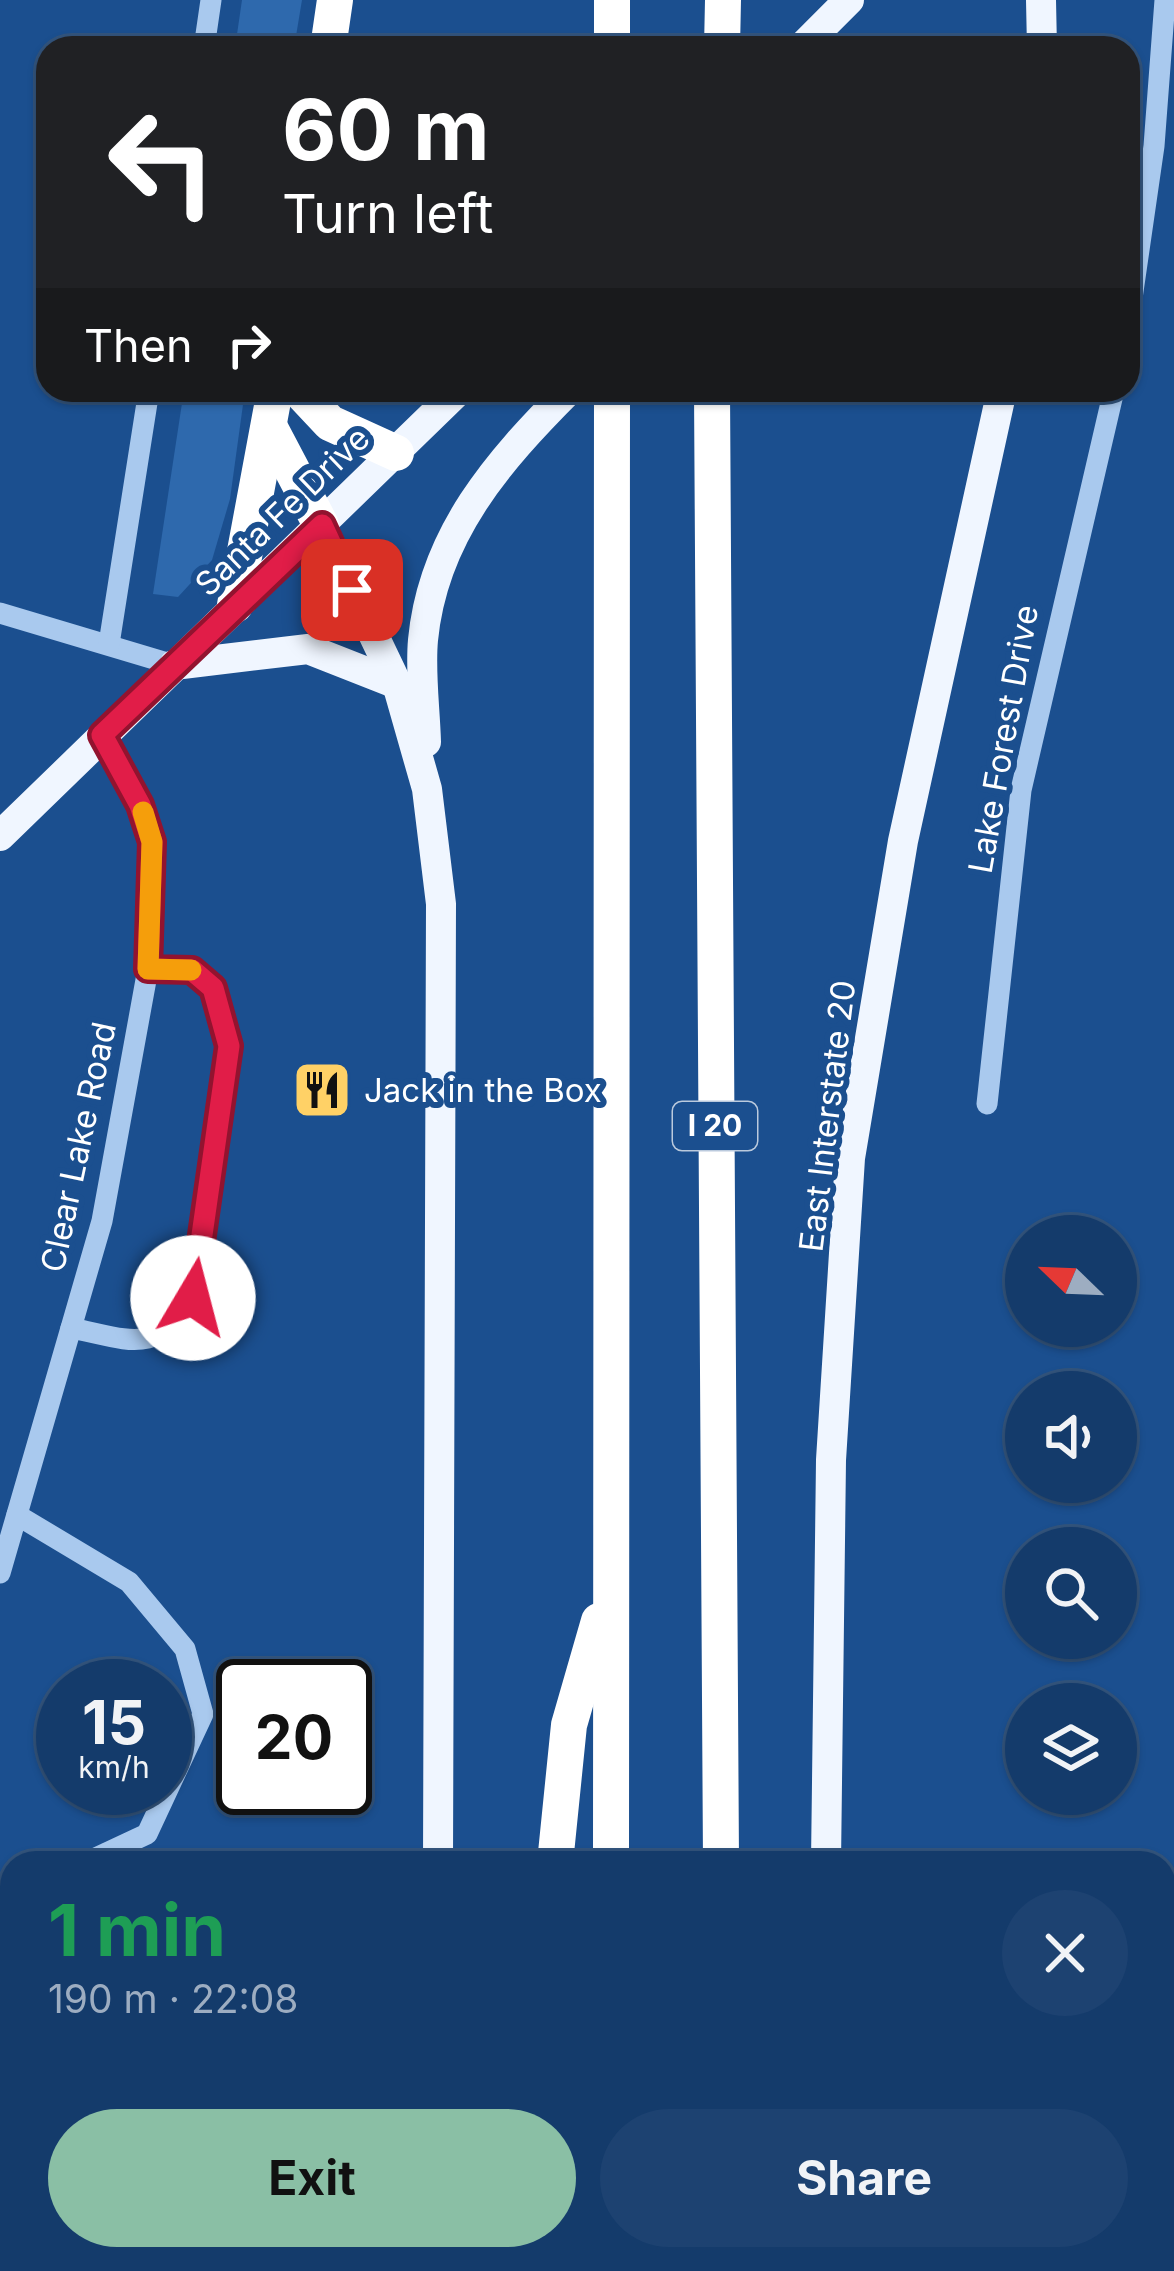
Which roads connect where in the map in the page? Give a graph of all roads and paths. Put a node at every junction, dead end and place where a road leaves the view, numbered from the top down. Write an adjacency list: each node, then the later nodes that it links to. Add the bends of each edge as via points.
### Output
1 (211, 0): 8 (street)
2 (335, 0): 9 (highway)
3 (612, 0): 10 (highway)
4 (723, 0): 11 (highway)
5 (849, 0): 12 (main road)
6 (1040, 0): 13 (main road)
7 (1166, 0): 14 (street)
8 (206, 36)
9 (330, 36)
10 (612, 36)
11 (722, 36)
12 (813, 36)
13 (1042, 36)
14 (1164, 144): 15 (street)
15 (1140, 265)
16 (147, 402): 29 (street)
17 (310, 402): 25 (highway, via 330,423)
18 (447, 402): 25 (main road, Santa Fe Drive)
19 (556, 402): 33 (main road, via 468,505 440,565 423,639)
20 (612, 402): 40 (highway)
21 (712, 402): 45 (highway, I 20)
22 (994, 402): 46 (main road, East Interstate 20, via 903,841 850,1158 831,1460)
23 (1111, 402): 36 (street, Lake Forest Drive, via 1021,790)
24 (272, 408): 26 (highway); 27 (highway)
25 (396, 453): 26 (main road, Santa Fe Drive)
26 (322, 525): 27 (main road, Santa Fe Drive); 31 (main road)
27 (235, 605): 30 (main road, Santa Fe Drive)
28 (0, 613): 29 (street)
29 (109, 644): 30 (street)
30 (174, 664): 31 (main road, via 308,649); 32 (main road, Santa Fe Drive)
31 (397, 684): 33 (main road)
32 (102, 735): 34 (main road, Santa Fe Drive); 35 (street, Clear Lake Road, via 152,842)
33 (427, 790): 42 (main road, via 441,904)
34 (0, 836)
35 (148, 969): 37 (street, Clear Lake Road, via 102,1221); 37 (street, via 192,970 213,988 229,1046 193,1298 172,1330 141,1342)
36 (987, 1104)
37 (71, 1328): 38 (street, Clear Lake Road)
38 (17, 1515): 39 (street, Clear Lake Road); 41 (street, via 129,1582 185,1648 203,1714 147,1834)
39 (0, 1573)
40 (610, 1583): 43 (highway, via 569,1724); 44 (highway)
41 (111, 1851)
42 (438, 1851)
43 (556, 1851)
44 (611, 1851)
45 (721, 1851)
46 (826, 1851)

